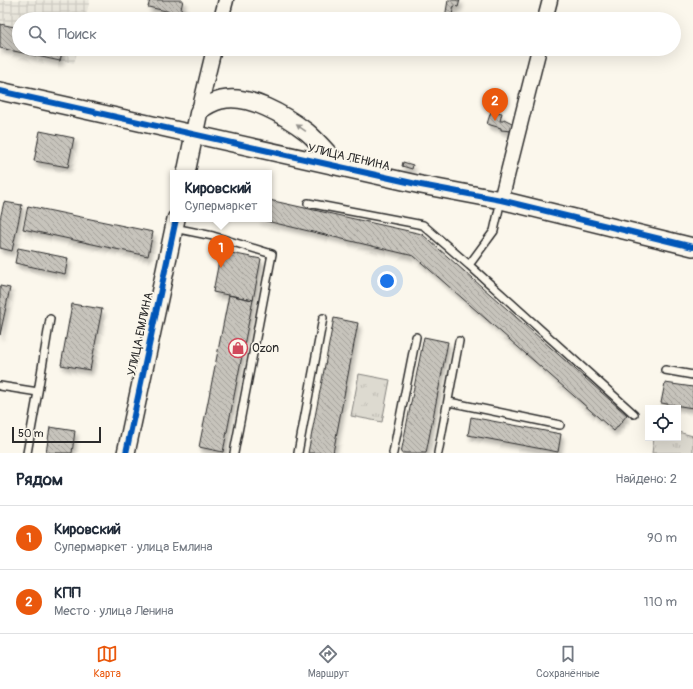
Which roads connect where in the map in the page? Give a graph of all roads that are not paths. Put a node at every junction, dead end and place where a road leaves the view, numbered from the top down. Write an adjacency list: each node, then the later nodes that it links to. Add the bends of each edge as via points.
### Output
1 (226, 0): 3 (street)
2 (550, 0): 4 (street)
3 (223, 12)
4 (547, 12)
5 (212, 56): 8 (street)
6 (537, 56): 12 (street)
7 (0, 91): 9 (street, УЛИЦА ЛЕНИНА)
8 (199, 111): 9 (street); 10 (street, УЛИЦА ЛЕНИНА, one-way to 8, via 308,133 269,108 238,98 221,100)
9 (194, 134): 10 (street, УЛИЦА ЛЕНИНА); 11 (street)
10 (339, 165): 12 (street, УЛИЦА ЛЕНИНА, via 421,185)
11 (187, 170)
12 (501, 200): 15 (street, УЛИЦА ЛЕНИНА); 16 (lane, via 494,231)
13 (308, 203): 16 (lane, via 422,225)
14 (175, 223): 29 (street, УЛИЦА ЕМЛИНА); 30 (lane, via 272,254)
15 (693, 248)
16 (469, 265): 26 (lane)
17 (323, 318): 31 (lane)
18 (50, 319): 24 (lane)
19 (416, 337): 32 (lane)
20 (459, 341): 25 (lane)
21 (665, 370): 22 (lane)
22 (693, 375)
23 (0, 386): 24 (lane)
24 (38, 392): 28 (lane)
25 (449, 402): 27 (lane); 33 (lane)
26 (634, 414)
27 (560, 425)
28 (27, 453)
29 (126, 453)
30 (234, 453)
31 (298, 453)
32 (393, 453)
33 (438, 453)

